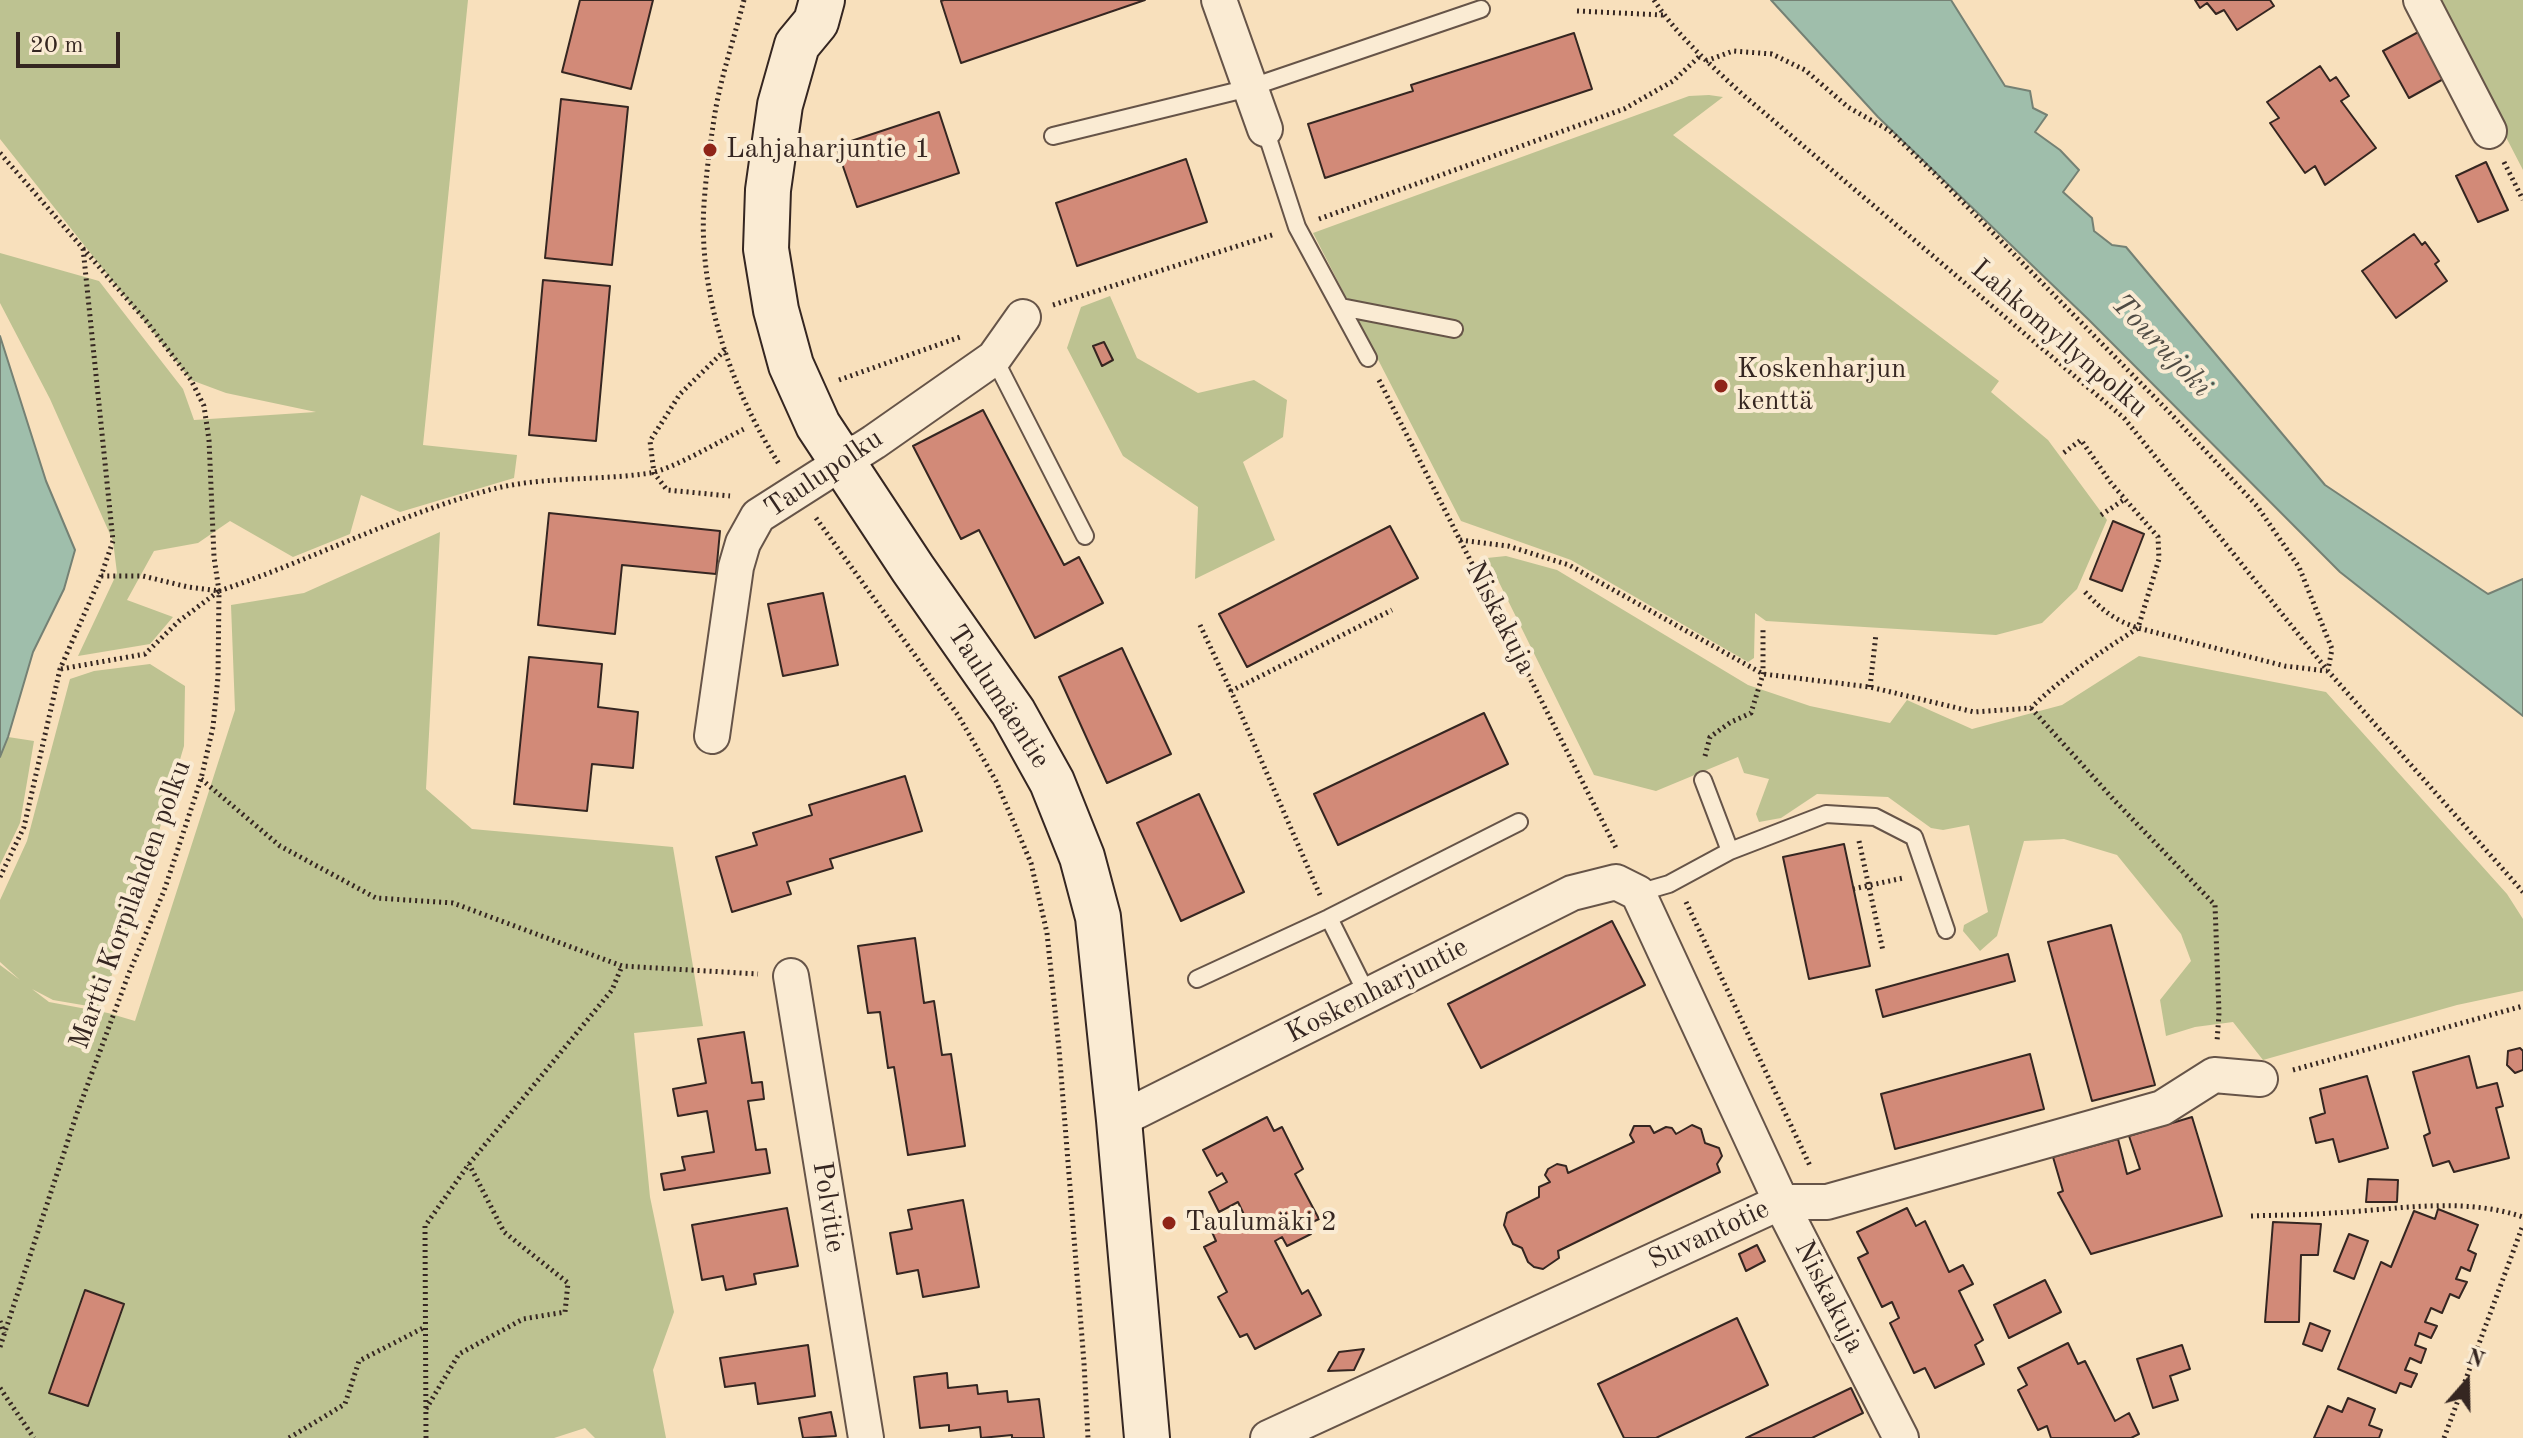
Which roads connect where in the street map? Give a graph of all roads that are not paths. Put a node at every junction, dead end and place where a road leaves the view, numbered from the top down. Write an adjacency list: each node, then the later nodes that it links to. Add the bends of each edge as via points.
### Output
1 (790, 0): 6 (main road, Taulumäentie, via 786,17)
2 (822, 0): 6 (main road, Taulumäentie, via 816,22)
3 (1219, 0): 7 (street)
4 (2421, 0): 9 (street)
5 (1481, 9): 7 (lane)
6 (797, 45): 16 (main road, Taulumäentie, via 780,105 766,249 791,365)
7 (1249, 88): 8 (street); 10 (lane)
8 (1265, 129): 11 (lane, via 1297,227)
9 (2489, 131)
10 (1053, 136)
11 (1341, 307): 13 (lane); 15 (lane)
12 (1023, 317): 14 (street, Taulupolku)
13 (1454, 329)
14 (994, 358): 16 (street, Taulupolku); 17 (lane)
15 (1368, 358)
16 (841, 461): 18 (street, Taulupolku, via 758,516 743,543); 29 (main road, Taulumäentie, via 1013,712 1052,782 1082,857 1098,917)
17 (1085, 536)
18 (712, 736)
19 (1703, 780): 21 (lane)
20 (1519, 822): 23 (lane)
21 (1730, 851): 22 (lane); 24 (lane, via 1826,814 1875,817 1914,837)
22 (1654, 889): 27 (street, Koskenharjuntie, via 1616,882 1572,893); 30 (street, Niskakuja)
23 (1329, 918): 26 (lane); 27 (lane)
24 (1946, 930)
25 (791, 976): 31 (street, Polvitie)
26 (1197, 979)
27 (1368, 996): 29 (street, Koskenharjuntie)
28 (2260, 1079): 30 (street, Suvantotie, via 2214,1075 2162,1108 1827,1202)
29 (1119, 1120): 32 (main road, Taulumäentie)
30 (1781, 1202): 33 (street, Suvantotie); 34 (street, Niskakuja)
31 (866, 1438)
32 (1147, 1438)
33 (1268, 1438)
34 (1901, 1438)

